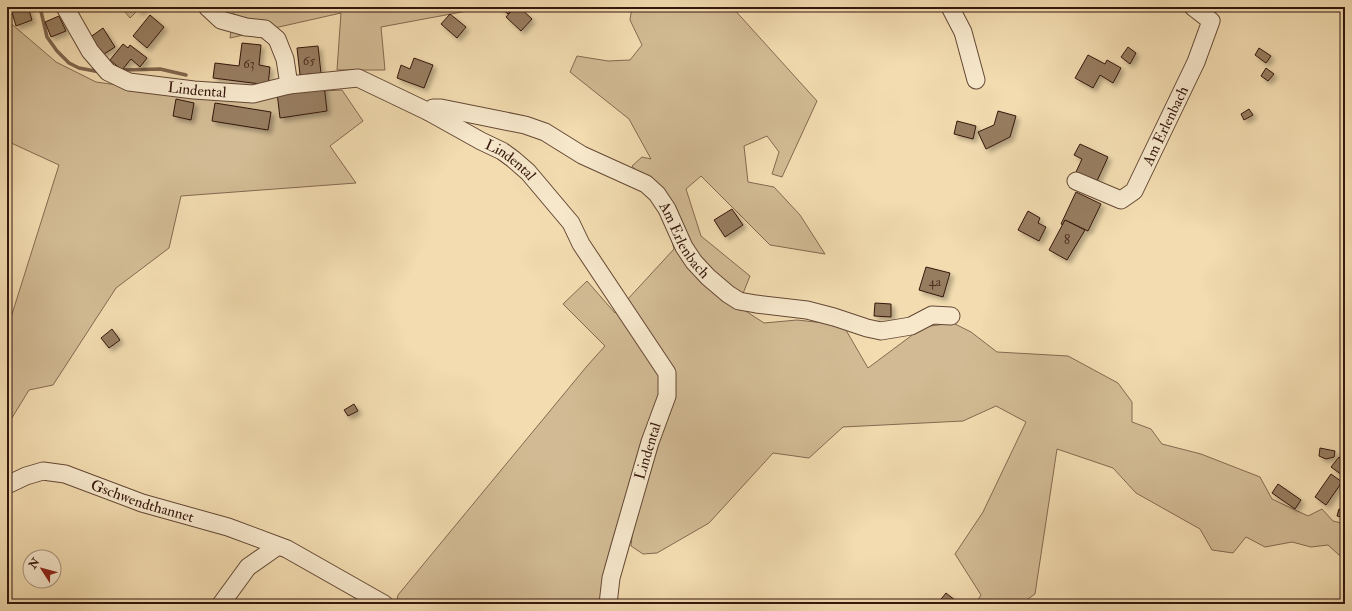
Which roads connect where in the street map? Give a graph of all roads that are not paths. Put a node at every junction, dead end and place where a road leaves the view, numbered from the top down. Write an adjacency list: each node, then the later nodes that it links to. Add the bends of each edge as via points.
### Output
1 (64, 7): 6 (street, Lindental, via 90,51 108,72 129,82 253,94)
2 (207, 7): 6 (street, via 221,20 265,29 277,39 285,59)
3 (950, 7): 5 (street, via 963,32)
4 (1193, 7): 8 (street, Am Erlenbach, via 1211,22 1196,62 1134,191 1121,200)
5 (976, 80)
6 (289, 85): 7 (street, Lindental, via 358,78)
7 (429, 112): 9 (street, Am Erlenbach, via 432,108 441,108 525,125 545,132 582,154 646,184 667,209 684,247 694,262 708,277 739,301 807,310 881,331 911,326 932,315); 14 (street, Lindental, via 502,151 528,172 571,223 581,244 667,373 667,396 650,442 622,538 611,578)
8 (1076, 181)
9 (951, 316)
10 (7, 485): 11 (street, Gschwendthannet, via 43,471 65,474 142,503 228,527)
11 (278, 546): 12 (street, via 248,567); 13 (street, Gschwendthannet, via 287,548)
12 (221, 604)
13 (384, 604)
14 (608, 604)

